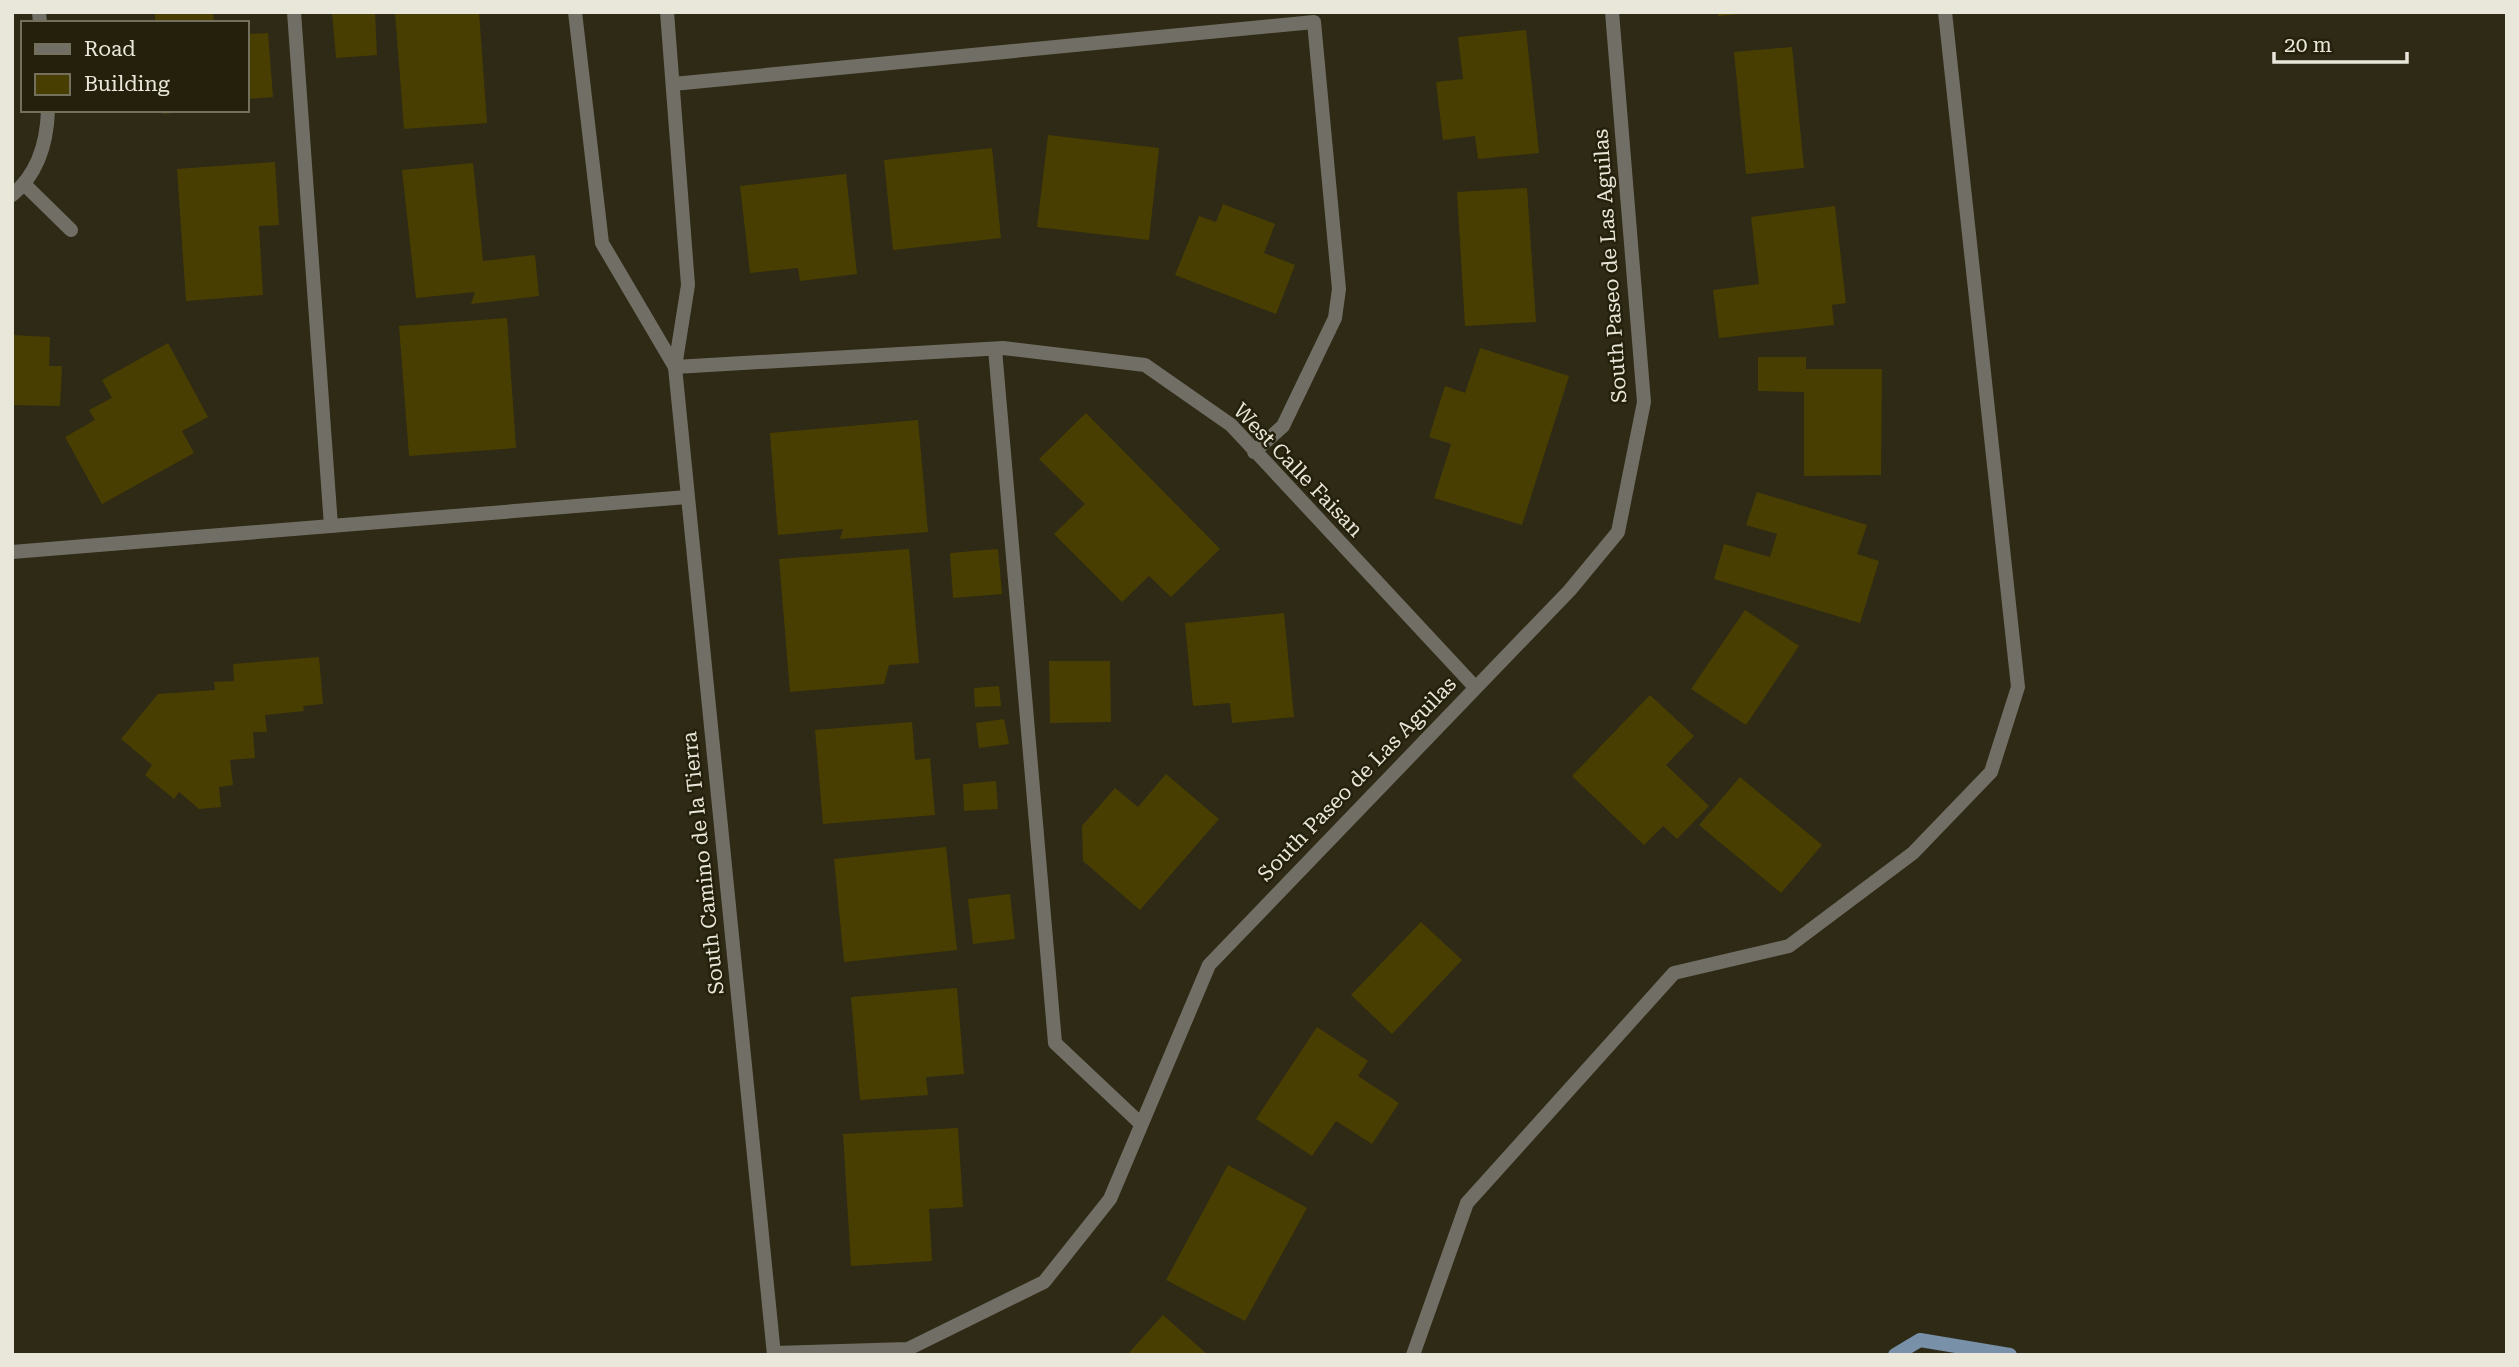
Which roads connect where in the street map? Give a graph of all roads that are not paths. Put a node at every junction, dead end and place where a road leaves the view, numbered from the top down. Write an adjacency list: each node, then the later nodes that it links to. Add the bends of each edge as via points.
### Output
1 (295, 12): 15 (street)
2 (575, 12): 12 (street, South Camino de la Tierra, via 602,243)
3 (667, 12): 7 (street, South Camino de la Tierra)
4 (1612, 12): 17 (street, South Paseo de Las Aguilas, via 1644,402 1618,532 1570,590)
5 (1945, 12): 20 (street, via 2018,687 1991,772 1913,853 1789,946 1674,973 1467,1203)
6 (1313, 17): 7 (street); 13 (street, via 1339,289 1335,318 1283,426)
7 (673, 84): 12 (street, South Camino de la Tierra, via 688,285)
8 (47, 112): 9 (street, via 46,136 37,164)
9 (17, 191): 10 (street)
10 (71, 230)
11 (995, 349): 12 (street, West Calle Faisan); 13 (street, West Calle Faisan, via 1145,365 1231,425); 18 (street, via 1055,1043)
12 (675, 368): 14 (street, South Camino de la Tierra)
13 (1254, 452): 17 (street, West Calle Faisan)
14 (687, 497): 15 (street); 19 (street, South Camino de la Tierra)
15 (331, 526): 16 (street)
16 (12, 552)
17 (1474, 686): 18 (street, South Paseo de Las Aguilas, via 1209,965)
18 (1141, 1124): 19 (street, South Paseo de Las Aguilas, via 1110,1199 1044,1282 908,1349)
19 (774, 1354)
20 (1413, 1355)

